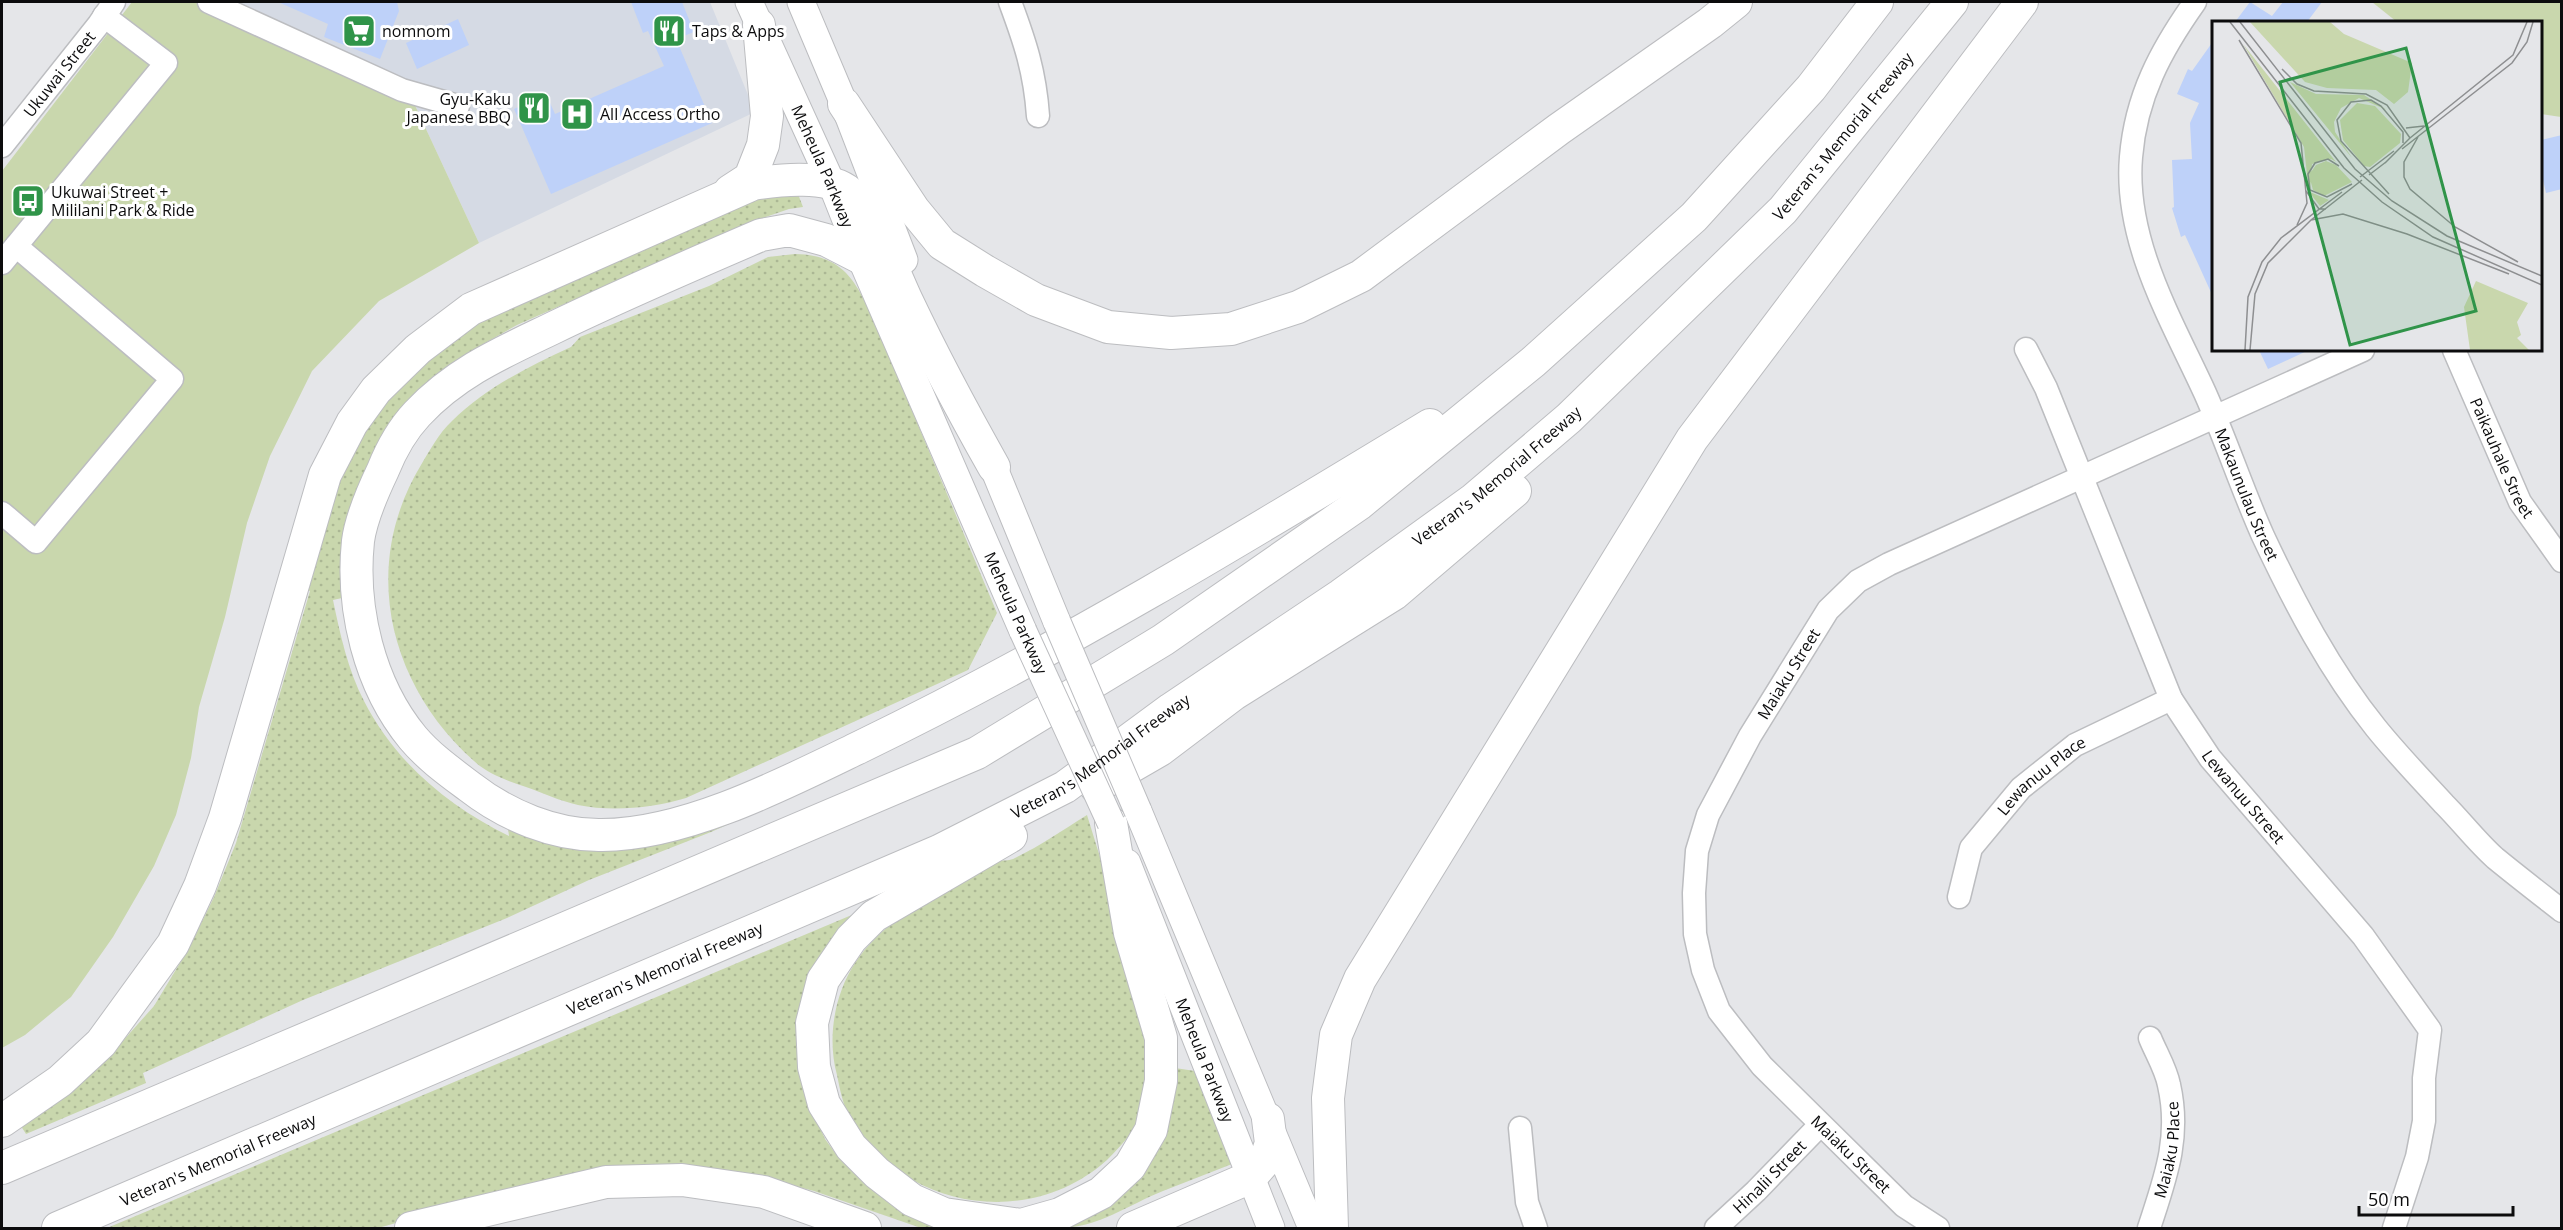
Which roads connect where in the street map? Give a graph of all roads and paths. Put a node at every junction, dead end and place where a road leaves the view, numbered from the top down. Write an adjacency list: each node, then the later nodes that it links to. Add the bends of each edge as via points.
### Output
1 (209, 2): 12 (street, via 402,90)
2 (801, 2): 11 (main road, Meheula Parkway)
3 (1010, 2): 13 (street, via 1035,80)
4 (1736, 2): 11 (highway, via 1360,276 1298,307 1231,329 1171,333 1108,327 1036,300 985,271 942,244 914,210)
5 (1877, 2): 24 (highway, via 1811,88 1694,217)
6 (1952, 2): 17 (highway, Veteran's Memorial Freeway)
7 (2022, 2): 47 (highway, via 1692,439 1360,978 1336,1035 1328,1098)
8 (2195, 2): 25 (street, Makaunulau Street, via 2153,68 2138,113 2130,158 2137,228 2148,268)
9 (109, 9): 14 (street, Ukuwai Street); 18 (street, via 166,63)
10 (754, 13): 15 (main road, Meheula Parkway); 16 (highway, via 767,116 763,145 750,178)
11 (844, 104): 26 (main road, Meheula Parkway, via 896,242)
12 (458, 106)
13 (1038, 116)
14 (2, 146)
15 (831, 182): 16 (highway, via 780,180 753,184); 19 (main road, Meheula Parkway); 26 (highway, via 849,193 869,222 947,386)
16 (724, 195): 36 (highway, via 471,309 418,349 376,390 352,423 325,475 225,818 173,944 101,1043 60,1081)
17 (1783, 210): 31 (highway, via 1597,417 1394,594 1234,694 1160,750 874,916 851,939 823,980 812,1023 814,1067 824,1104 851,1147 912,1200 944,1214 1021,1225 1060,1214 1101,1193 1130,1166 1151,1130 1161,1081 1161,1038 1130,933); 41 (highway, Veteran's Memorial Freeway, via 1569,417 1474,499 1065,787 939,851)
18 (16, 246): 20 (street); 28 (street, via 172,379 36,542)
19 (861, 258): 24 (highway, via 826,240 789,230 760,235 473,367 417,414 392,449 358,537 357,590 363,633 382,687 412,736 440,764 492,804 543,826 599,836 689,821 797,777 972,692 1272,521); 31 (main road, Meheula Parkway, bridge, via 1023,631)
20 (2, 263)
21 (2026, 349): 27 (street, Lewanuu Street)
22 (2361, 351): 25 (street, Maiaku Street)
23 (2454, 351): 29 (street, Paikauhale Street, via 2520,501)
24 (1533, 362): 39 (highway, via 1349,511 1163,640 977,753)
25 (2216, 417): 27 (street, Maiaku Street); 33 (street, Makaunulau Street, via 2263,534 2297,603 2331,663 2375,727 2493,856)
26 (994, 467): 31 (main road, Meheula Parkway, bridge, via 1057,622)
27 (2082, 478): 30 (street, Lewanuu Street); 37 (street, Maiaku Street, via 1858,581 1828,610 1750,736 1708,815 1697,851 1694,893 1695,934 1703,970 1719,1011 1762,1066)
28 (2, 513)
29 (2562, 561)
30 (2171, 699): 32 (street, Lewanuu Place, via 2075,745 2022,788 1971,848); 52 (street, Lewanuu Street, via 2210,758 2363,936 2430,1029 2421,1139)
31 (1124, 817): 35 (main road, Meheula Parkway); 40 (main road, Meheula Parkway)
32 (1959, 897)
33 (2562, 911)
34 (2150, 1038): 51 (street, Maiaku Place, via 2169,1084 2174,1126 2169,1167)
35 (1268, 1119): 40 (highway, via 1270,1143 1265,1161); 46 (main road, Meheula Parkway)
36 (2, 1121)
37 (1820, 1125): 49 (street, Hinalii Street); 50 (street, Maiaku Street, via 1904,1206)
38 (1520, 1128): 48 (street, via 1527,1202)
39 (2, 1168)
40 (1251, 1177): 44 (highway); 45 (main road, Meheula Parkway)
41 (58, 1228)
42 (411, 1228): 43 (highway, via 606,1182 682,1180 764,1192)
43 (865, 1228)
44 (1133, 1228)
45 (1271, 1228)
46 (1312, 1228)
47 (1332, 1228)
48 (1536, 1228)
49 (1716, 1228)
50 (1938, 1228)
51 (2149, 1228)
52 (2394, 1228)

